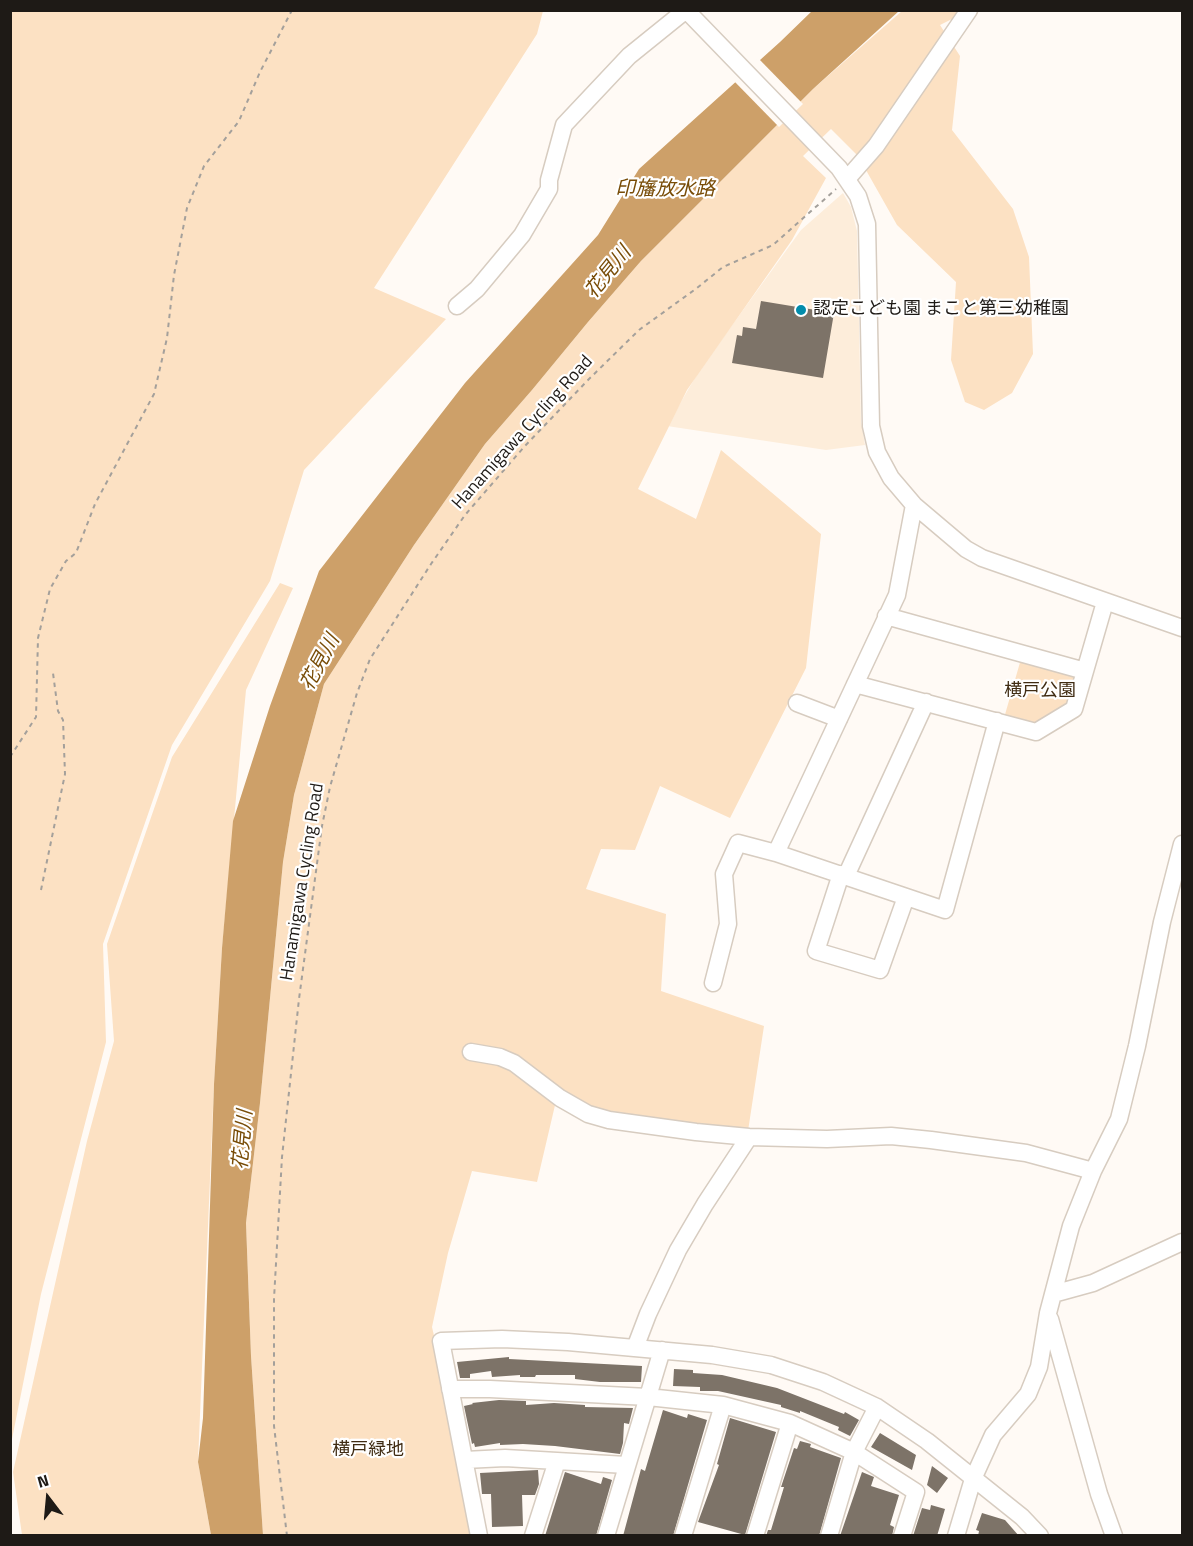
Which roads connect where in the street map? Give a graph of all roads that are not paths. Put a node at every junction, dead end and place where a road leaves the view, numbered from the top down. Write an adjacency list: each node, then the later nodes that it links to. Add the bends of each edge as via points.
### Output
1 (686, 10): 3 (street); 4 (street, via 629,56 564,125 549,189 527,226 477,288)
2 (969, 10): 3 (street, via 876,146)
3 (842, 178): 5 (street, via 858,196 867,224 871,426 877,452 891,478)
4 (457, 306)
5 (914, 505): 6 (street, via 982,558); 7 (street, via 897,595)
6 (1105, 602): 8 (street); 9 (street)
7 (886, 616): 9 (street); 10 (street)
8 (1182, 628)
9 (1085, 671): 14 (street, via 1074,709 1036,732)
10 (855, 684): 11 (street); 13 (street)
11 (926, 702): 14 (street); 18 (street)
12 (796, 703): 13 (street)
13 (839, 719): 16 (street)
14 (997, 721): 19 (street, via 945,910)
15 (1182, 844): 17 (street)
16 (776, 853): 18 (street); 20 (street, via 738,843 724,874 728,924)
17 (1180, 863): 23 (street, via 1119,1119)
18 (844, 875): 19 (street); 19 (street, via 816,951 880,970)
19 (906, 897)
20 (713, 983)
21 (471, 1052): 22 (street, via 514,1063 588,1114)
22 (749, 1137): 23 (street, via 901,1137 1026,1153); 27 (street, via 678,1250)
23 (1093, 1171): 25 (street, via 1071,1226)
24 (1182, 1242): 25 (street, via 1093,1283)
25 (1053, 1294): 26 (street)
26 (1048, 1313): 38 (street, via 1039,1367 1028,1394 993,1436); 48 (street)
27 (635, 1348): 28 (street); 29 (street, via 502,1339 441,1341)
28 (662, 1350): 30 (street); 32 (street, via 771,1365 823,1382)
29 (450, 1389): 30 (street); 35 (street)
30 (648, 1397): 31 (street); 37 (street)
31 (723, 1405): 33 (street); 42 (street)
32 (878, 1407): 34 (street); 38 (street)
33 (790, 1423): 34 (street); 43 (street)
34 (854, 1452): 44 (street); 45 (street, via 915,1492)
35 (465, 1460): 36 (street); 39 (street)
36 (557, 1461): 37 (street); 40 (street)
37 (626, 1465): 41 (street)
38 (973, 1479): 46 (street); 47 (street)
39 (479, 1536)
40 (533, 1536)
41 (606, 1536)
42 (683, 1536)
43 (756, 1536)
44 (829, 1536)
45 (902, 1536)
46 (956, 1536)
47 (1040, 1536)
48 (1114, 1536)

